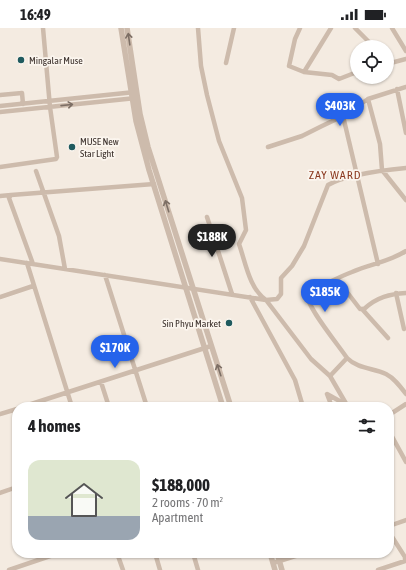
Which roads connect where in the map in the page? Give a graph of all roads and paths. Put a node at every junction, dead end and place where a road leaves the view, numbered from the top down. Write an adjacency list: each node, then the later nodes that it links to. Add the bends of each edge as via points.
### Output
1 (43, 28): 23 (street)
2 (121, 28): 21 (street)
3 (127, 28): 21 (street, one-way to 3)
4 (198, 28): 59 (street, via 201,66 208,102 219,141 242,198 246,230 239,244 256,291)
5 (234, 28): 15 (street)
6 (300, 28): 16 (street, via 289,66)
7 (331, 28): 16 (street)
8 (392, 28): 11 (street)
9 (359, 29): 10 (street)
10 (367, 40)
11 (404, 43): 12 (street)
12 (406, 51)
13 (406, 59): 14 (street)
14 (394, 62)
15 (226, 63)
16 (304, 72): 17 (street, via 332,75 339,79)
17 (350, 75)
18 (406, 88): 19 (street)
19 (397, 89): 22 (street); 29 (street)
20 (0, 95): 24 (street, via 22,93)
21 (134, 95): 23 (street); 26 (street, one-way to 21); 36 (street, via 136,121); 53 (street, one-way to 21)
22 (368, 99): 28 (street); 33 (street, via 380,144)
23 (50, 101): 24 (street); 26 (street)
24 (23, 104): 25 (street)
25 (0, 106)
26 (50, 107): 27 (street); 31 (street, via 56,159)
27 (0, 112)
28 (343, 116): 30 (street, via 302,136); 35 (street)
29 (406, 133)
30 (268, 147)
31 (0, 167)
32 (406, 168): 33 (street)
33 (382, 170): 35 (street); 39 (street)
34 (36, 171): 37 (street)
35 (356, 177): 47 (street); 59 (street, via 328,185 304,246 281,278 281,294 277,299)
36 (154, 184): 37 (street); 52 (street)
37 (44, 192): 38 (street); 48 (street, via 59,236)
38 (11, 195): 40 (street); 46 (street, via 9,198)
39 (404, 195): 41 (street)
40 (0, 196)
41 (406, 200)
42 (207, 217): 55 (street)
43 (406, 251): 47 (street)
44 (1, 259): 45 (street)
45 (27, 263): 46 (street); 51 (street)
46 (33, 264): 48 (street)
47 (378, 264): 50 (street, via 352,271)
48 (65, 269): 49 (street)
49 (105, 275): 52 (street); 66 (street)
50 (336, 279): 60 (street, via 356,306); 65 (street, via 307,293 306,297 313,311)
51 (33, 286): 57 (street); 69 (street)
52 (186, 288): 53 (street); 64 (street)
53 (192, 289): 55 (street); 63 (street)
54 (406, 293): 56 (street)
55 (232, 294): 58 (street)
56 (396, 294): 60 (street, via 373,301); 61 (street)
57 (0, 297)
58 (250, 297): 59 (street); 79 (street, via 295,380)
59 (266, 300): 67 (street, via 311,359)
60 (362, 309): 62 (street)
61 (404, 329)
62 (388, 338)
63 (211, 346): 64 (street); 71 (street, one-way to 63)
64 (204, 348): 66 (street); 72 (street)
65 (347, 358): 67 (street); 70 (street, via 352,363 385,373 394,379)
66 (136, 370): 68 (street); 76 (street)
67 (330, 376): 82 (street)
68 (101, 382): 69 (street); 75 (street)
69 (68, 393): 73 (street); 74 (street)
70 (406, 394)
71 (228, 397): 72 (street); 78 (street)
72 (221, 399): 77 (street)
73 (38, 402)
74 (71, 402)
75 (107, 402)
76 (146, 402)
77 (222, 402)
78 (230, 402)
79 (302, 402)
80 (330, 402): 81 (street, via 327,394)
81 (341, 402)
82 (346, 402)
83 (406, 404): 85 (street)
84 (12, 410): 86 (street)
85 (394, 412)
86 (0, 414)
87 (394, 441): 88 (street)
88 (406, 462)
89 (12, 489): 90 (street)
90 (0, 493)
91 (406, 520): 92 (street)
92 (394, 524)
93 (394, 540): 109 (street, via 404,561)
94 (44, 558): 103 (street)
95 (119, 558): 104 (street)
96 (156, 558): 105 (street)
97 (194, 558): 106 (street)
98 (272, 558): 102 (street)
99 (279, 558): 101 (street)
100 (289, 558): 101 (street)
101 (280, 561): 102 (street); 108 (street)
102 (273, 563): 107 (street)
103 (9, 570)
104 (123, 570)
105 (160, 570)
106 (198, 570)
107 (275, 570)
108 (282, 570)
109 (378, 570)

